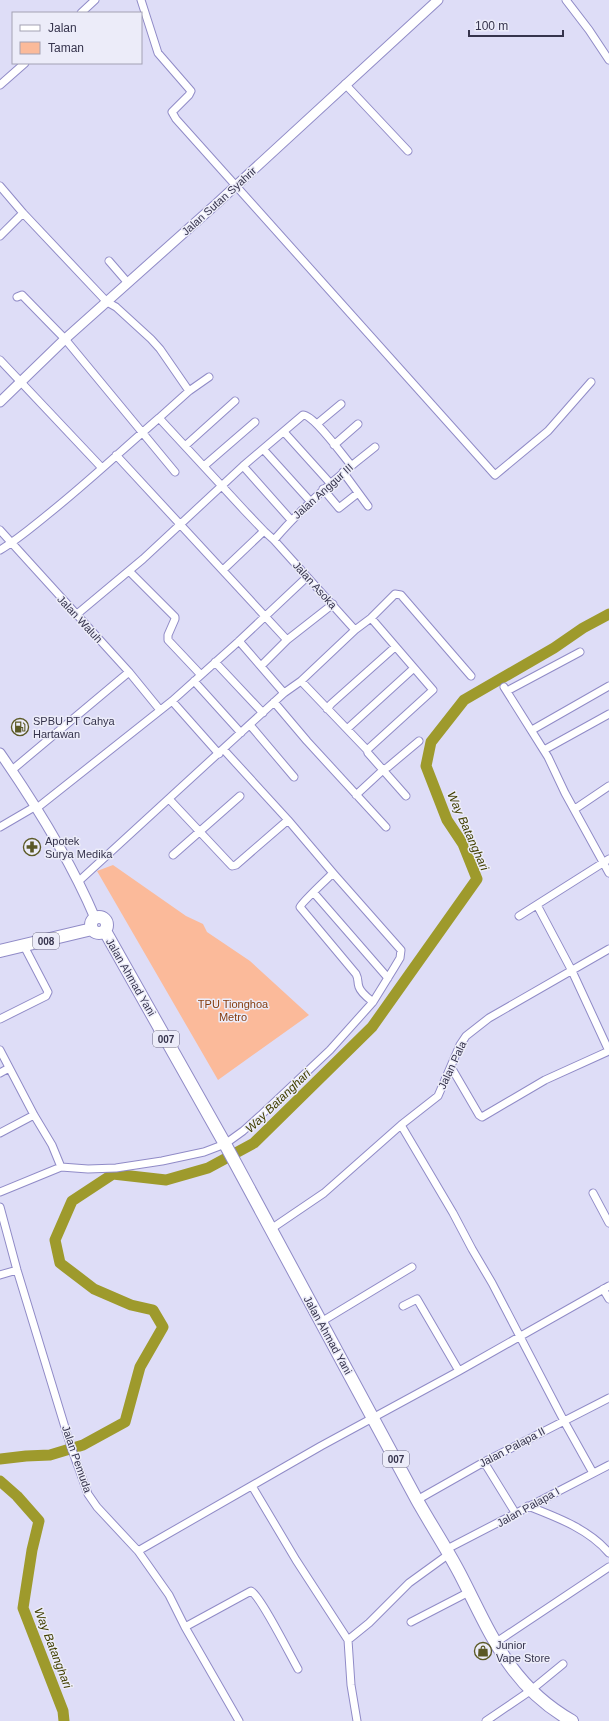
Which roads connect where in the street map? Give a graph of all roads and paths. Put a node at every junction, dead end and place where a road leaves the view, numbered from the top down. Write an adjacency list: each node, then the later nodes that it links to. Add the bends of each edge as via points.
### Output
1 (95, 0): 5 (street)
2 (141, 0): 12 (street, via 158,53 191,91 173,110 173,115)
3 (438, 0): 8 (street, Jalan Sutan Syahrir)
4 (566, 0): 6 (street)
5 (82, 12)
6 (609, 60)
7 (24, 64): 9 (street)
8 (345, 84): 10 (street); 12 (street, Jalan Sutan Syahrir)
9 (0, 86)
10 (408, 151)
11 (0, 186): 13 (street)
12 (236, 186): 16 (street, Jalan Sutan Syahrir); 23 (street, via 495,475 548,431)
13 (23, 213): 14 (street); 18 (street)
14 (0, 236)
15 (109, 261): 16 (street)
16 (128, 283): 18 (street, Jalan Sutan Syahrir)
17 (17, 297): 19 (street, via 22,295)
18 (107, 302): 19 (street, Jalan Sutan Syahrir); 24 (street, via 151,339)
19 (64, 339): 22 (street, Jalan Sutan Syahrir); 33 (street)
20 (0, 360): 22 (street)
21 (209, 377): 24 (street)
22 (20, 381): 26 (street, Jalan Sutan Syahrir); 42 (street)
23 (591, 382)
24 (189, 392): 28 (street)
25 (236, 401): 35 (street)
26 (0, 402)
27 (341, 404): 30 (street)
28 (159, 418): 33 (street); 35 (street, Jalan Asoka)
29 (255, 422): 40 (street)
30 (316, 424): 32 (street, via 308,416 303,415); 34 (street)
31 (358, 424): 34 (street)
32 (284, 432): 37 (street); 45 (street)
33 (141, 433): 38 (street); 43 (street)
34 (334, 445): 39 (street)
35 (185, 446): 40 (street, Jalan Asoka)
36 (375, 447): 39 (street, Jalan Anggur III)
37 (263, 449): 41 (street); 49 (street)
38 (116, 455): 42 (street); 52 (street)
39 (351, 465): 44 (street, Jalan Anggur III)
40 (204, 466): 46 (street, Jalan Asoka)
41 (243, 466): 46 (street); 51 (street)
42 (102, 468): 56 (street)
43 (175, 472)
44 (343, 472): 45 (street, Jalan Anggur III); 48 (street)
45 (330, 483): 47 (street, Jalan Anggur III)
46 (222, 486): 52 (street); 54 (street, Jalan Asoka)
47 (323, 489): 48 (street, via 339,508); 49 (street, Jalan Anggur III)
48 (358, 493): 50 (street)
49 (310, 502): 51 (street, Jalan Anggur III)
50 (368, 506)
51 (291, 520): 55 (street, Jalan Anggur III)
52 (181, 525): 58 (street); 59 (street)
53 (0, 530): 56 (street, Jalan Waluh)
54 (264, 531): 55 (street, Jalan Asoka); 58 (street)
55 (274, 540): 60 (street, Jalan Asoka)
56 (12, 543): 57 (street); 62 (street, Jalan Waluh)
57 (0, 550)
58 (223, 570): 63 (street)
59 (129, 571): 62 (street); 74 (street, via 175,617 168,640)
60 (307, 577): 61 (street, Jalan Asoka); 63 (street)
61 (333, 604): 65 (street, Jalan Asoka); 66 (street)
62 (76, 615): 73 (street, Jalan Waluh)
63 (266, 616): 66 (street); 67 (street)
64 (371, 618): 65 (street); 68 (street); 75 (street, via 393,595 398,594)
65 (355, 630): 77 (street)
66 (287, 640): 71 (street)
67 (239, 641): 70 (street); 71 (street)
68 (395, 647): 72 (street); 82 (street)
69 (580, 652): 88 (street, via 506,689)
70 (215, 662): 74 (street); 84 (street)
71 (260, 666): 79 (street)
72 (414, 668): 87 (street); 91 (street, via 432,691)
73 (128, 672): 83 (street, Jalan Waluh); 95 (street)
74 (201, 675): 76 (street)
75 (471, 676)
76 (194, 681): 80 (street); 89 (street)
77 (301, 681): 79 (street); 82 (street)
78 (609, 686): 88 (street)
79 (284, 693): 81 (street)
80 (172, 701): 83 (street); 94 (street)
81 (274, 702): 84 (street); 99 (street)
82 (328, 708): 87 (street)
83 (160, 710): 103 (street)
84 (263, 713): 86 (street)
85 (609, 714): 92 (street)
86 (250, 724): 89 (street); 97 (street)
87 (347, 729): 91 (street)
88 (532, 730): 92 (street)
89 (242, 732): 94 (street)
90 (419, 741): 96 (street)
91 (367, 750): 96 (street)
92 (544, 750): 104 (street)
93 (0, 752): 95 (street)
94 (222, 752): 102 (street); 105 (street)
95 (12, 770): 103 (street)
96 (382, 770): 99 (street); 101 (street)
97 (294, 777)
98 (609, 786): 104 (street)
99 (356, 795): 107 (street)
100 (240, 796): 108 (street)
101 (406, 796)
102 (169, 799): 108 (street); 113 (street)
103 (36, 807): 106 (street); 113 (street)
104 (575, 809): 110 (street)
105 (288, 820): 108 (street, via 233,866); 111 (street)
106 (0, 827)
107 (386, 827)
108 (199, 831): 109 (street)
109 (173, 855)
110 (606, 861): 112 (street); 115 (street)
111 (333, 873): 114 (street); 124 (street, via 401,950 400,958)
112 (609, 873)
113 (79, 881): 117 (street)
114 (314, 893): 124 (street); 125 (street, via 302,902 300,907 356,974 359,979 358,986)
115 (537, 905): 116 (street); 123 (street)
116 (519, 916)
117 (96, 918): 118 (main road, via 92,922); 119 (main road, via 104,919 107,925)
118 (92, 930): 119 (main road, 008, via 99,933); 120 (main road, 008)
119 (104, 931): 135 (main road, Jalan Ahmad Yani / 007)
120 (24, 946): 122 (main road, 008); 126 (street, via 48,992 46,996)
121 (609, 949): 123 (street, Jalan Pala)
122 (0, 951)
123 (572, 971): 128 (street); 129 (street, Jalan Pala, via 470,1031 460,1045)
124 (388, 978): 125 (street)
125 (373, 1002): 135 (street, via 330,1050)
126 (0, 1019)
127 (0, 1050): 130 (street)
128 (609, 1051): 129 (street, via 545,1080 482,1116)
129 (451, 1067): 133 (street, Jalan Pala, via 438,1096)
130 (9, 1068): 131 (street); 132 (street)
131 (0, 1073)
132 (34, 1115): 134 (street); 136 (street, via 52,1144)
133 (401, 1125): 141 (street, Jalan Pala, via 324,1193); 149 (street)
134 (0, 1133)
135 (226, 1146): 136 (street, via 162,1161 116,1168); 141 (main road, Jalan Ahmad Yani / 007)
136 (61, 1167): 137 (street)
137 (0, 1192)
138 (593, 1193): 140 (street)
139 (0, 1207): 143 (street, Jalan Pemuda)
140 (609, 1223)
141 (271, 1229): 148 (main road, Jalan Ahmad Yani / 007)
142 (412, 1267): 148 (street)
143 (17, 1270): 144 (street); 162 (street, Jalan Pemuda, via 71,1448 88,1494 97,1508)
144 (0, 1275)
145 (606, 1288): 146 (street); 149 (street)
146 (609, 1299)
147 (403, 1306): 150 (street, via 417,1299)
148 (321, 1322): 152 (main road, Jalan Ahmad Yani / 007)
149 (521, 1337): 150 (street); 153 (street)
150 (459, 1371): 152 (street)
151 (609, 1398): 153 (street, Jalan Palapa II)
152 (374, 1417): 157 (street); 158 (main road, Jalan Ahmad Yani / 007)
153 (564, 1421): 154 (street, Jalan Palapa II); 156 (street)
154 (484, 1462): 158 (street, Jalan Palapa II); 160 (street)
155 (609, 1465): 156 (street, Jalan Palapa I)
156 (593, 1473): 159 (street, Jalan Palapa I)
157 (252, 1486): 162 (street); 169 (street)
158 (417, 1500): 163 (main road, Jalan Ahmad Yani / 007)
159 (528, 1506): 160 (street, Jalan Palapa I); 161 (street, via 560,1519)
160 (516, 1514): 163 (street, Jalan Palapa I)
161 (606, 1544): 164 (street)
162 (138, 1550): 168 (street, Jalan Pemuda, via 169,1595)
163 (448, 1552): 166 (main road, Jalan Ahmad Yani / 007); 169 (street, Jalan Palapa I, via 409,1583)
164 (609, 1553)
165 (609, 1566): 170 (street)
166 (469, 1592): 167 (street); 170 (main road, Jalan Ahmad Yani / 007)
167 (411, 1622)
168 (185, 1627): 172 (street, via 251,1591 262,1604); 174 (street, Jalan Pemuda)
169 (348, 1640): 175 (street)
170 (495, 1643): 173 (main road, Jalan Ahmad Yani / 007, via 506,1662)
171 (563, 1664): 173 (street)
172 (298, 1669)
173 (530, 1691): 176 (street); 177 (main road, Jalan Ahmad Yani / 007)
174 (239, 1721)
175 (357, 1721)
176 (486, 1721)
177 (572, 1721)

